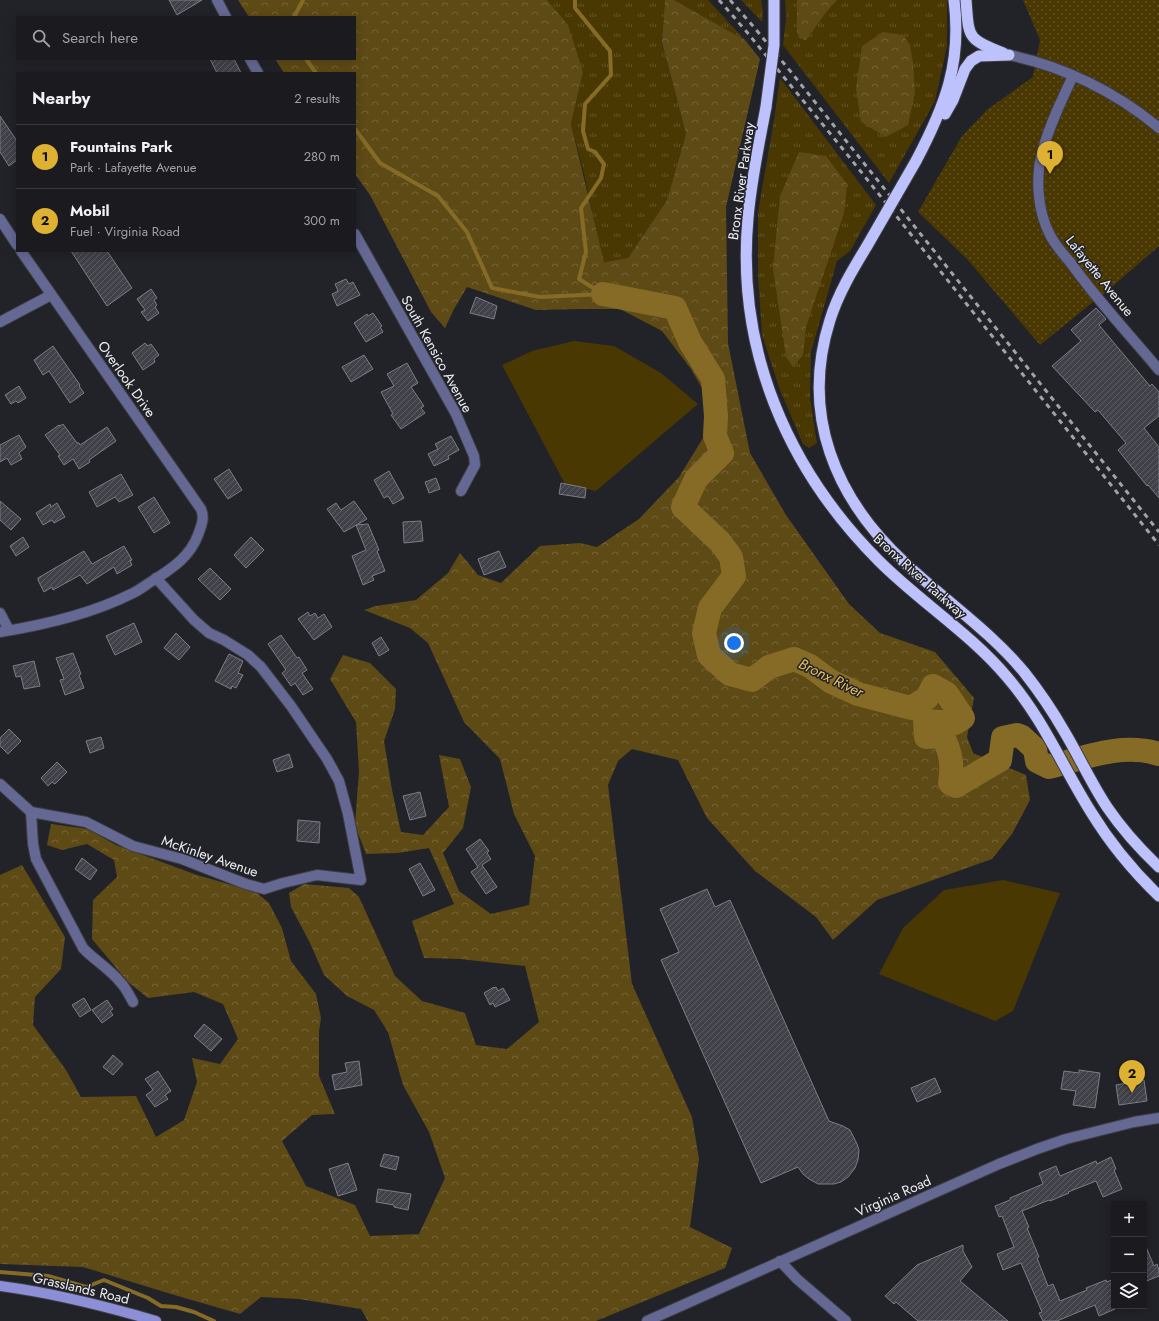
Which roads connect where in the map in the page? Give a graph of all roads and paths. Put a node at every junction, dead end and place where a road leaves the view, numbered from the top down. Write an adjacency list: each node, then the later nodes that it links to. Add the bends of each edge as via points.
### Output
1 (217, 0): 5 (street)
2 (774, 0): 26 (highway, Bronx River Parkway, bridge, via 774,45 748,217 747,277 756,346 781,420 810,475 831,506 871,553 977,646 1014,686 1055,746 1097,822 1134,871)
3 (954, 0): 11 (highway, Bronx River Parkway, via 956,44 951,81 939,116)
4 (966, 0): 6 (highway, via 968,28 973,37 984,46)
5 (225, 16)
6 (1009, 55): 9 (street, via 1044,63); 11 (highway, via 980,56 971,61 965,69 953,100)
7 (251, 60): 8 (street)
8 (257, 72)
9 (1073, 76): 10 (street, via 1114,96); 18 (street, Lafayette Avenue, via 1043,149 1039,170 1039,201 1050,236 1084,282)
10 (1159, 128)
11 (922, 150): 25 (highway, Bronx River Parkway, bridge, via 844,286 826,332 820,393 822,421 830,455 839,478 857,509 872,528 922,579 997,643 1014,661 1045,700 1107,807 1137,845)
12 (0, 219): 14 (street)
13 (356, 236): 19 (street, South Kensico Avenue, via 456,414 474,456 475,465)
14 (16, 243)
15 (22, 252): 16 (street, Overlook Drive)
16 (51, 295): 17 (street); 20 (street, Overlook Drive, via 201,509 202,525 195,542 177,565)
17 (0, 322)
18 (1159, 370)
19 (462, 491)
20 (156, 578): 22 (street, via 132,594 94,610); 24 (street, McKinley Avenue, via 209,633 248,655 261,667 327,758 340,781 361,880 317,875 264,889 182,859 133,846 86,822)
21 (0, 613): 22 (street)
22 (5, 631)
23 (0, 784): 24 (street)
24 (31, 812): 27 (street, via 36,859 83,948 121,983)
25 (1159, 867)
26 (1159, 896)
27 (134, 1002)
28 (1159, 1118): 29 (street, Virginia Road, via 1089,1133 1037,1149)
29 (780, 1261): 32 (street, Virginia Road); 33 (street)
30 (0, 1286): 31 (main road, Grasslands Road, via 91,1303)
31 (156, 1321)
32 (646, 1321)
33 (846, 1321)

